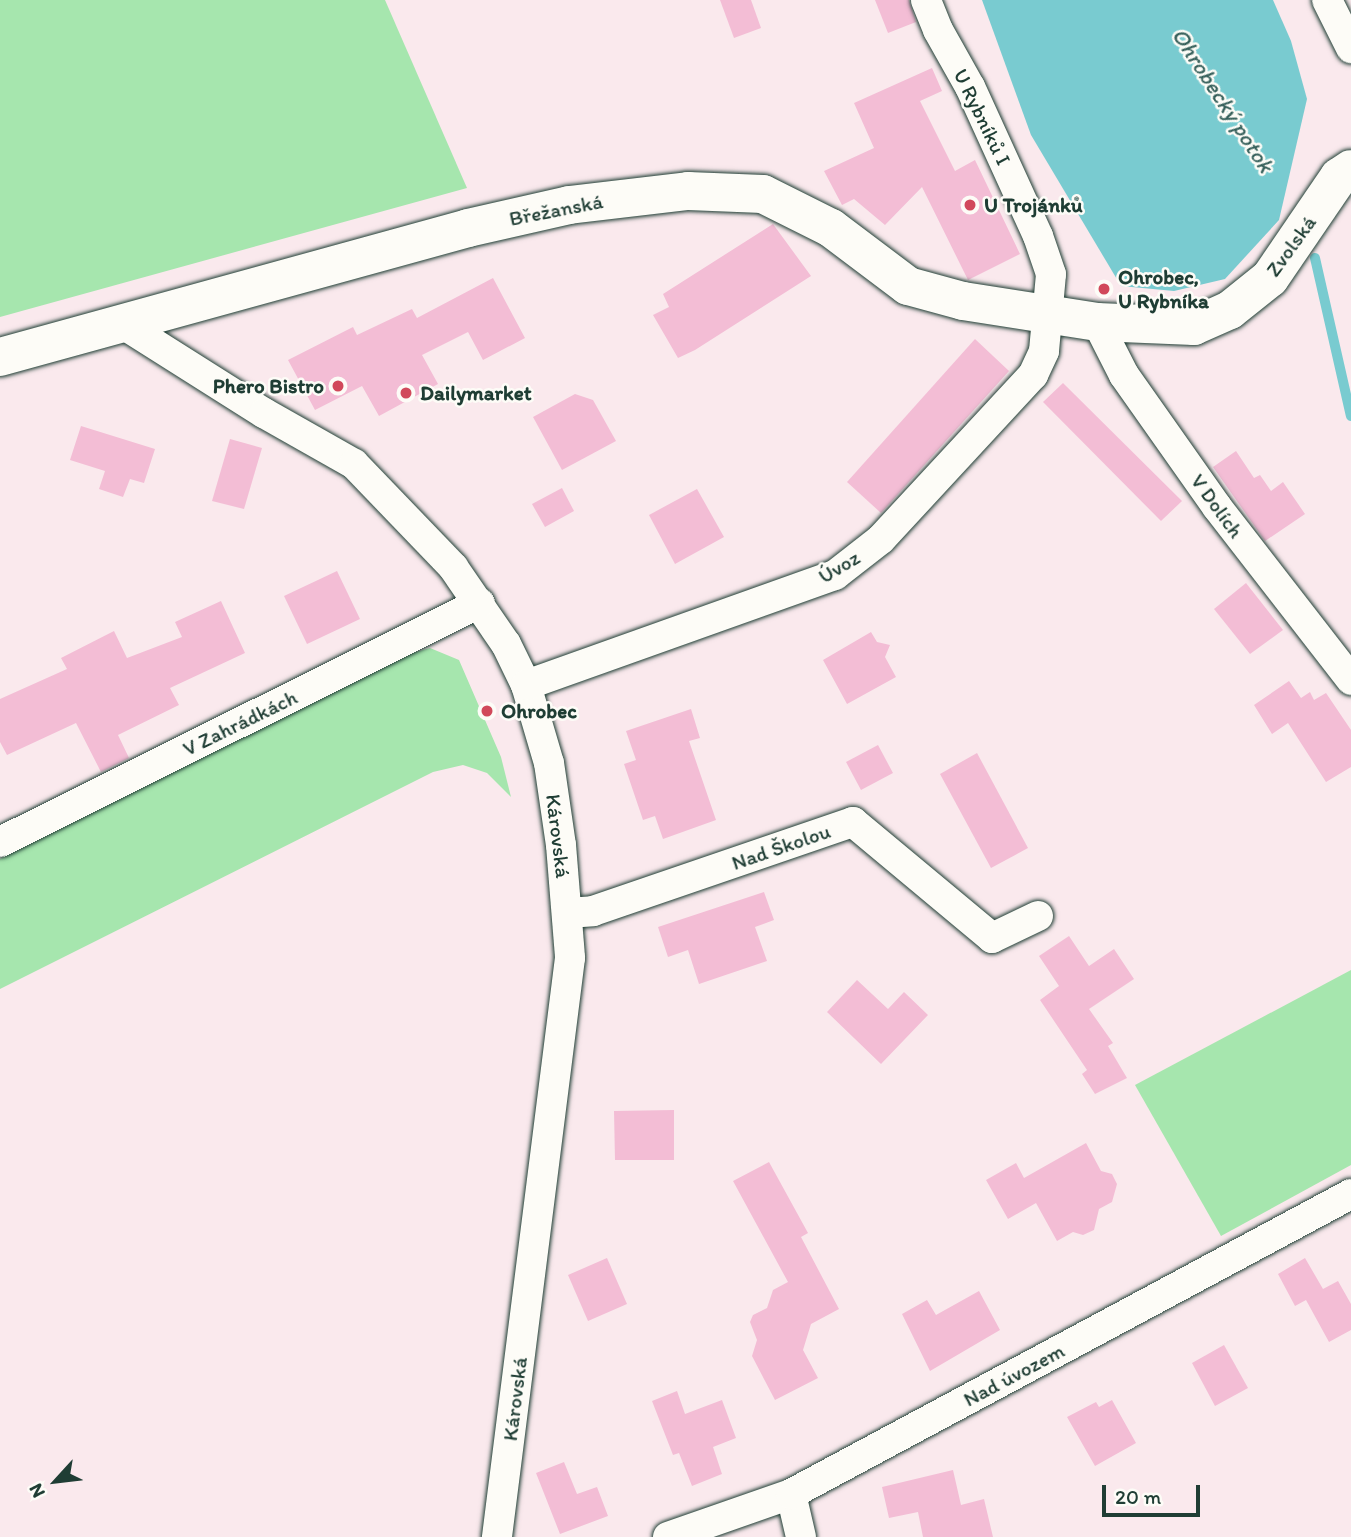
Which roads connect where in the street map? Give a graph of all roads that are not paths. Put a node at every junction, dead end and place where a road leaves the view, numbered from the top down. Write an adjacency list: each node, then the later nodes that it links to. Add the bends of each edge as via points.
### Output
1 (926, 0): 5 (street, U Rybníků I, via 1038,236 1051,274)
2 (1327, 0): 3 (street)
3 (1351, 48)
4 (1351, 169): 6 (street, Zvolská, via 1339,177 1270,278 1230,310 1194,326)
5 (1048, 316): 6 (street, Břežanská); 7 (street, Břežanská, via 963,302 908,286 831,228 763,194 688,191 569,205 468,228); 11 (street, Úvoz, via 1044,351 1033,375 881,540 835,575)
6 (1097, 322): 10 (street, V Dolích, via 1124,375 1217,507)
7 (123, 324): 8 (street, Břežanská); 9 (street, Károvská, via 354,464 453,567)
8 (0, 356)
9 (481, 603): 11 (street, Károvská); 12 (street, V Zahrádkách)
10 (1351, 680)
11 (526, 685): 13 (street, Károvská, via 548,763)
12 (0, 842)
13 (567, 913): 14 (street, Nad Školou, via 593,911 853,822 992,938); 17 (street, Károvská, via 570,958)
14 (1038, 916)
15 (1351, 1194): 16 (street, Nad úvozem)
16 (790, 1494): 18 (street, Nad úvozem); 19 (street)
17 (497, 1537)
18 (668, 1537)
19 (802, 1537)

